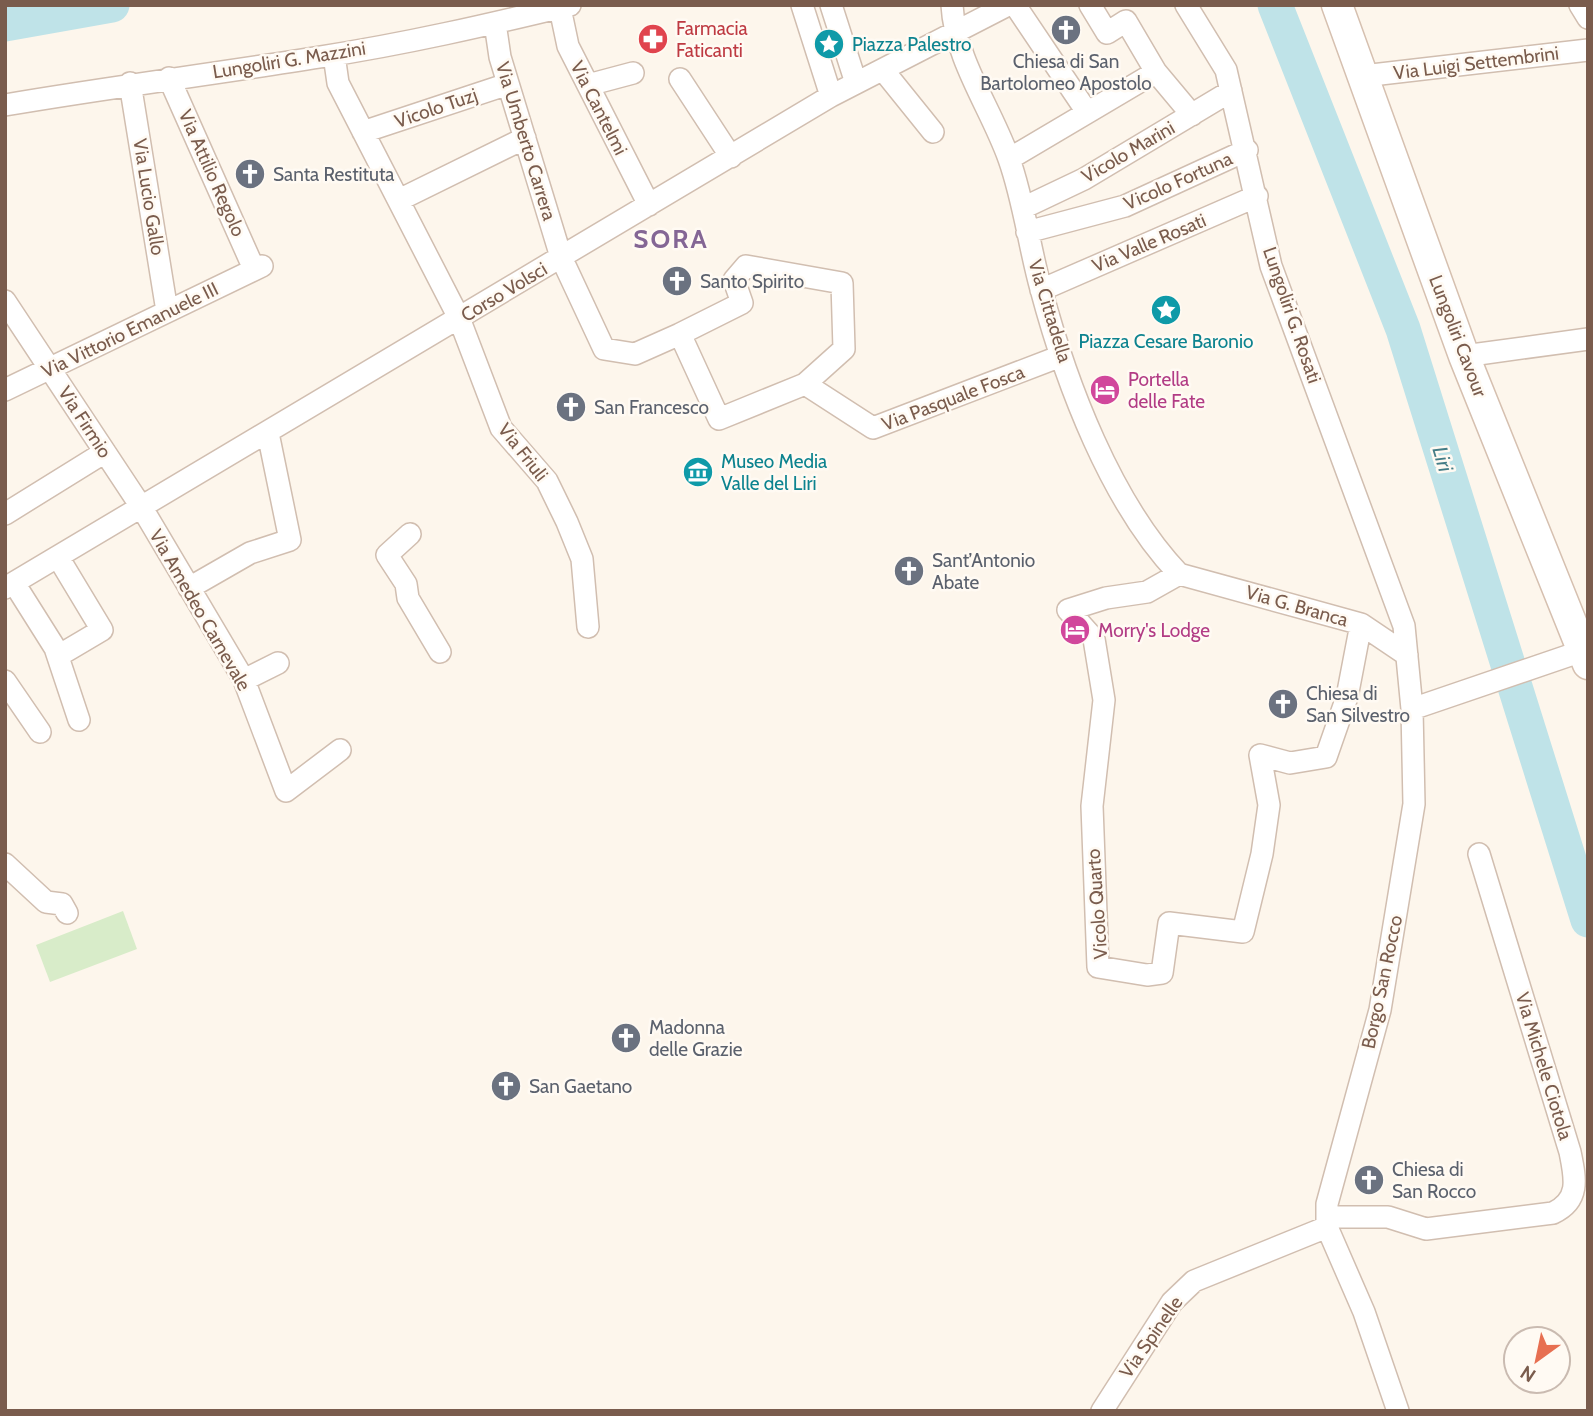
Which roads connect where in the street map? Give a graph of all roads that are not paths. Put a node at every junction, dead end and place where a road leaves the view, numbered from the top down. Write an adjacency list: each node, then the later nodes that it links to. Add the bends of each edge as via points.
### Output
1 (802, 5): 27 (street)
2 (831, 5): 23 (street)
3 (952, 5): 13 (street, Via Cittadella)
4 (1008, 5): 13 (street, Corso Volsci)
5 (1015, 5): 29 (street)
6 (1090, 5): 17 (street, via 1107,33 1126,21)
7 (1186, 5): 26 (street, Lungoliri G. Rosati, via 1226,69)
8 (1337, 5): 19 (street, Lungoliri Cavour)
9 (1580, 5): 11 (street)
10 (565, 6): 12 (street, Lungoliri G. Mazzini); 25 (street, Via Cantelmi, via 568,46)
11 (1588, 18)
12 (495, 23): 15 (street, Lungoliri G. Mazzini); 24 (street, Via Umberto Carrera)
13 (954, 33): 16 (street, Corso Volsci); 36 (street, Via Cittadella)
14 (1588, 50): 19 (street, Via Luigi Settembrini)
15 (334, 55): 20 (street, Lungoliri G. Mazzini); 31 (street, Via Friuli, via 338,83)
16 (883, 70): 23 (street, Corso Volsci); 32 (street)
17 (1156, 72): 29 (street); 30 (street)
18 (634, 73): 25 (street)
19 (1363, 76): 51 (street, Lungoliri Cavour)
20 (169, 78): 22 (street, Lungoliri G. Mazzini); 43 (street, Via Attilio Regolo)
21 (680, 79): 35 (street)
22 (130, 83): 28 (street, Lungoliri G. Mazzini); 46 (street, Via Lucio Gallo)
23 (856, 83): 27 (street, Corso Volsci)
24 (508, 84): 31 (street, Vicolo Tuzj); 33 (street, Via Umberto Carrera)
25 (588, 85): 39 (street, Via Cantelmi)
26 (1231, 91): 30 (street, Vicolo Marini); 34 (street, Lungoliri G. Rosati)
27 (831, 96): 35 (street, Corso Volsci)
28 (5, 105)
29 (1087, 113): 36 (street)
30 (1192, 115): 40 (street, Vicolo Marini, via 1084,179)
31 (363, 132): 38 (street, Via Friuli)
32 (933, 132)
33 (525, 138): 38 (street); 42 (street, Via Umberto Carrera)
34 (1247, 150): 37 (street, Lungoliri G. Rosati); 41 (street, Vicolo Fortuna, via 1125,206)
35 (731, 157): 39 (street, Corso Volsci)
36 (1009, 159): 40 (street, Via Cittadella)
37 (1257, 196): 44 (street, Via Valle Rosati); 68 (street, Lungoliri G. Rosati, via 1271,267 1404,626)
38 (399, 200): 47 (street, Via Friuli)
39 (649, 205): 42 (street, Corso Volsci)
40 (1023, 208): 41 (street, Via Cittadella)
41 (1027, 232): 44 (street, Via Cittadella)
42 (561, 257): 47 (street, Corso Volsci); 48 (street, via 604,349 635,354)
43 (258, 267): 46 (street, Via Vittorio Emanuele III)
44 (1041, 290): 50 (street, Via Cittadella)
45 (5, 301): 52 (street, Via Firmio)
46 (167, 311): 52 (street, Via Vittorio Emanuele III)
47 (459, 318): 55 (street, Corso Volsci); 65 (street, Via Friuli, via 501,428 547,481 567,522 582,559)
48 (680, 334): 53 (street, via 719,419); 53 (street, via 742,303 734,279 746,266 842,283 844,349)
49 (1588, 339): 51 (street)
50 (1061, 356): 53 (street, Via Pasquale Fosca, via 873,428); 61 (street, Via Cittadella, via 1114,481 1161,555)
51 (1464, 356): 67 (street, Lungoliri Cavour)
52 (50, 369): 54 (street, Via Vittorio Emanuele III); 56 (street, Via Firmio)
53 (805, 384)
54 (5, 390)
55 (268, 433): 57 (street, Corso Volsci); 63 (street, via 290,540 250,553)
56 (105, 452): 57 (street, Via Firmio); 58 (street)
57 (142, 508): 60 (street, Corso Volsci); 63 (street, Via Amedeo Carnevale)
58 (5, 514)
59 (410, 534): 66 (street, via 387,555)
60 (58, 557): 62 (street, Corso Volsci); 69 (street, via 102,630)
61 (1180, 574): 64 (street, Via G. Branca); 64 (street, Vicolo Quarto, via 1147,592 1068,610 1094,639 1104,700 1092,806 1098,967 1162,973 1169,923 1243,932 1269,805 1260,755 1290,763 1326,757 1346,697)
62 (7, 587): 69 (street)
63 (190, 588): 71 (street, Via Amedeo Carnevale)
64 (1361, 624): 68 (street, Via G. Branca)
65 (588, 627)
66 (440, 652)
67 (1586, 654): 73 (street)
68 (1407, 655): 73 (street, Borgo San Rocco)
69 (58, 656): 74 (street)
70 (278, 663): 71 (street)
71 (244, 680): 76 (street, Via Amedeo Carnevale, via 286,791)
72 (5, 681): 75 (street)
73 (1412, 709): 80 (street, Borgo San Rocco, via 1414,804 1395,926 1380,1010 1327,1204)
74 (79, 720)
75 (40, 732)
76 (340, 750)
77 (1479, 854): 80 (street, Via Michele Ciotola, via 1570,1152 1574,1194 1553,1213 1426,1229 1388,1217)
78 (5, 864): 79 (street, via 46,902 62,904)
79 (67, 913)
80 (1327, 1222): 81 (street, Via Spinelle, via 1194,1281 1172,1302); 82 (street)
81 (1102, 1411)
82 (1398, 1411)

